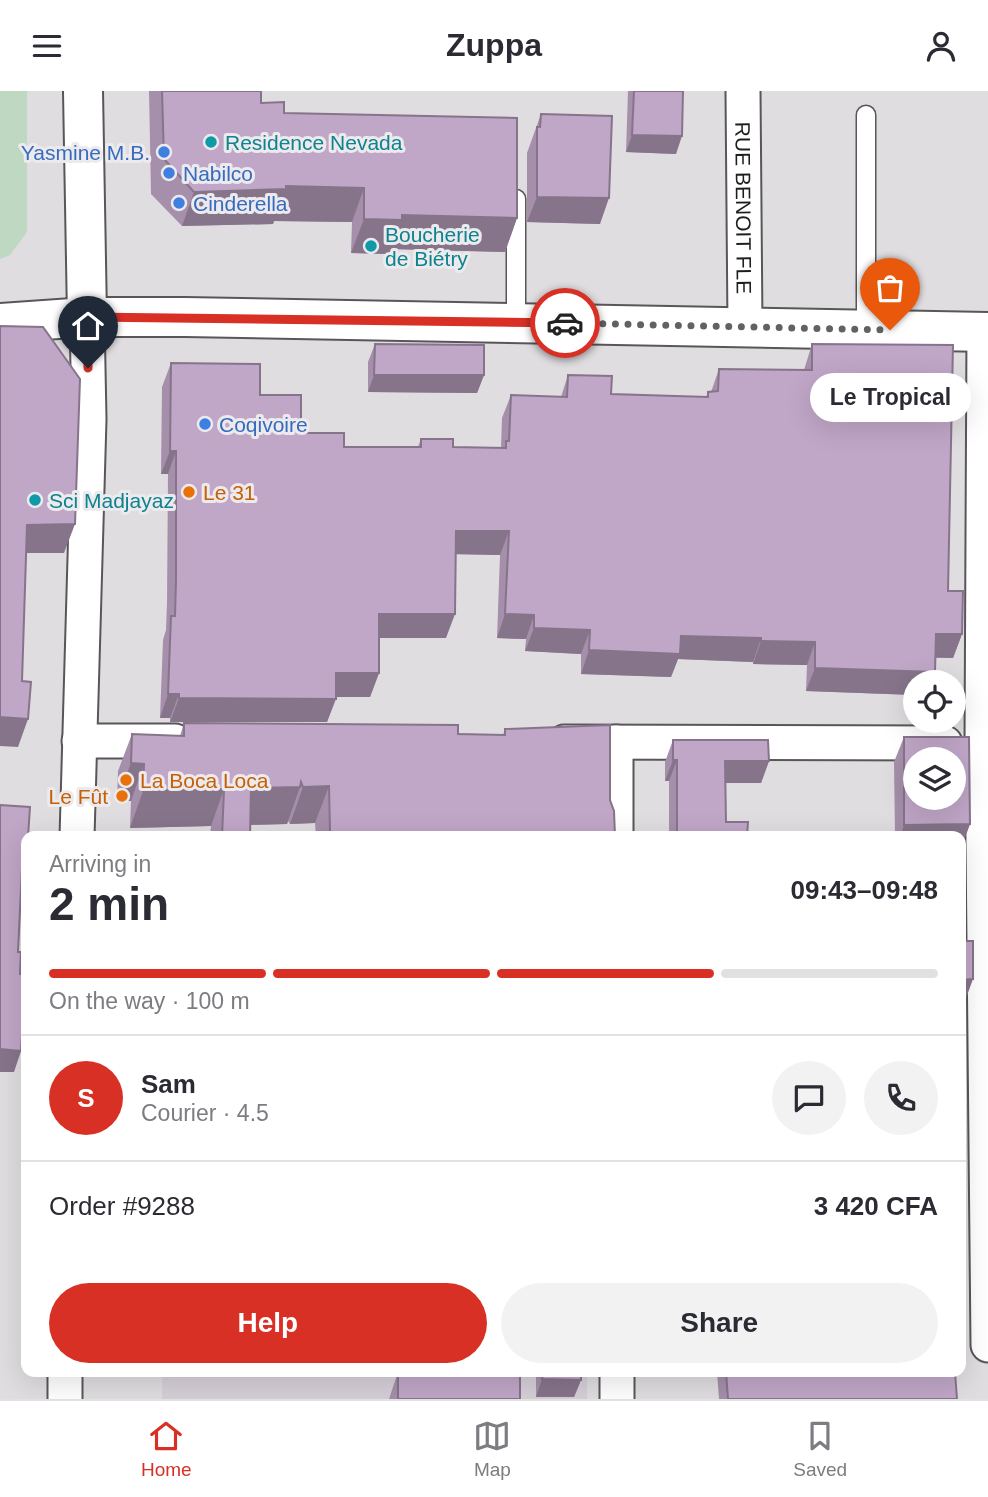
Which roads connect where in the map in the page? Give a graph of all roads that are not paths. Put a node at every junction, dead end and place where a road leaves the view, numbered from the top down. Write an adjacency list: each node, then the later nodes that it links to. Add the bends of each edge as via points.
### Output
1 (83, 91): 5 (street)
2 (743, 91): 8 (street, RUE BENOIT FLE)
3 (866, 115): 9 (lane)
4 (516, 175): 6 (lane)
5 (87, 317): 6 (street); 7 (street); 11 (street, via 89,419)
6 (516, 322): 8 (street)
7 (0, 323)
8 (745, 326): 9 (street)
9 (866, 329): 10 (street)
10 (986, 332): 15 (street)
11 (79, 741): 12 (street); 16 (street)
12 (203, 741)
13 (533, 741): 14 (street)
14 (616, 742): 15 (street); 17 (street)
15 (982, 743): 18 (street)
16 (77, 831)
17 (616, 831)
18 (988, 1345)
19 (65, 1377): 21 (street)
20 (617, 1377): 22 (street)
21 (65, 1399)
22 (618, 1399)

